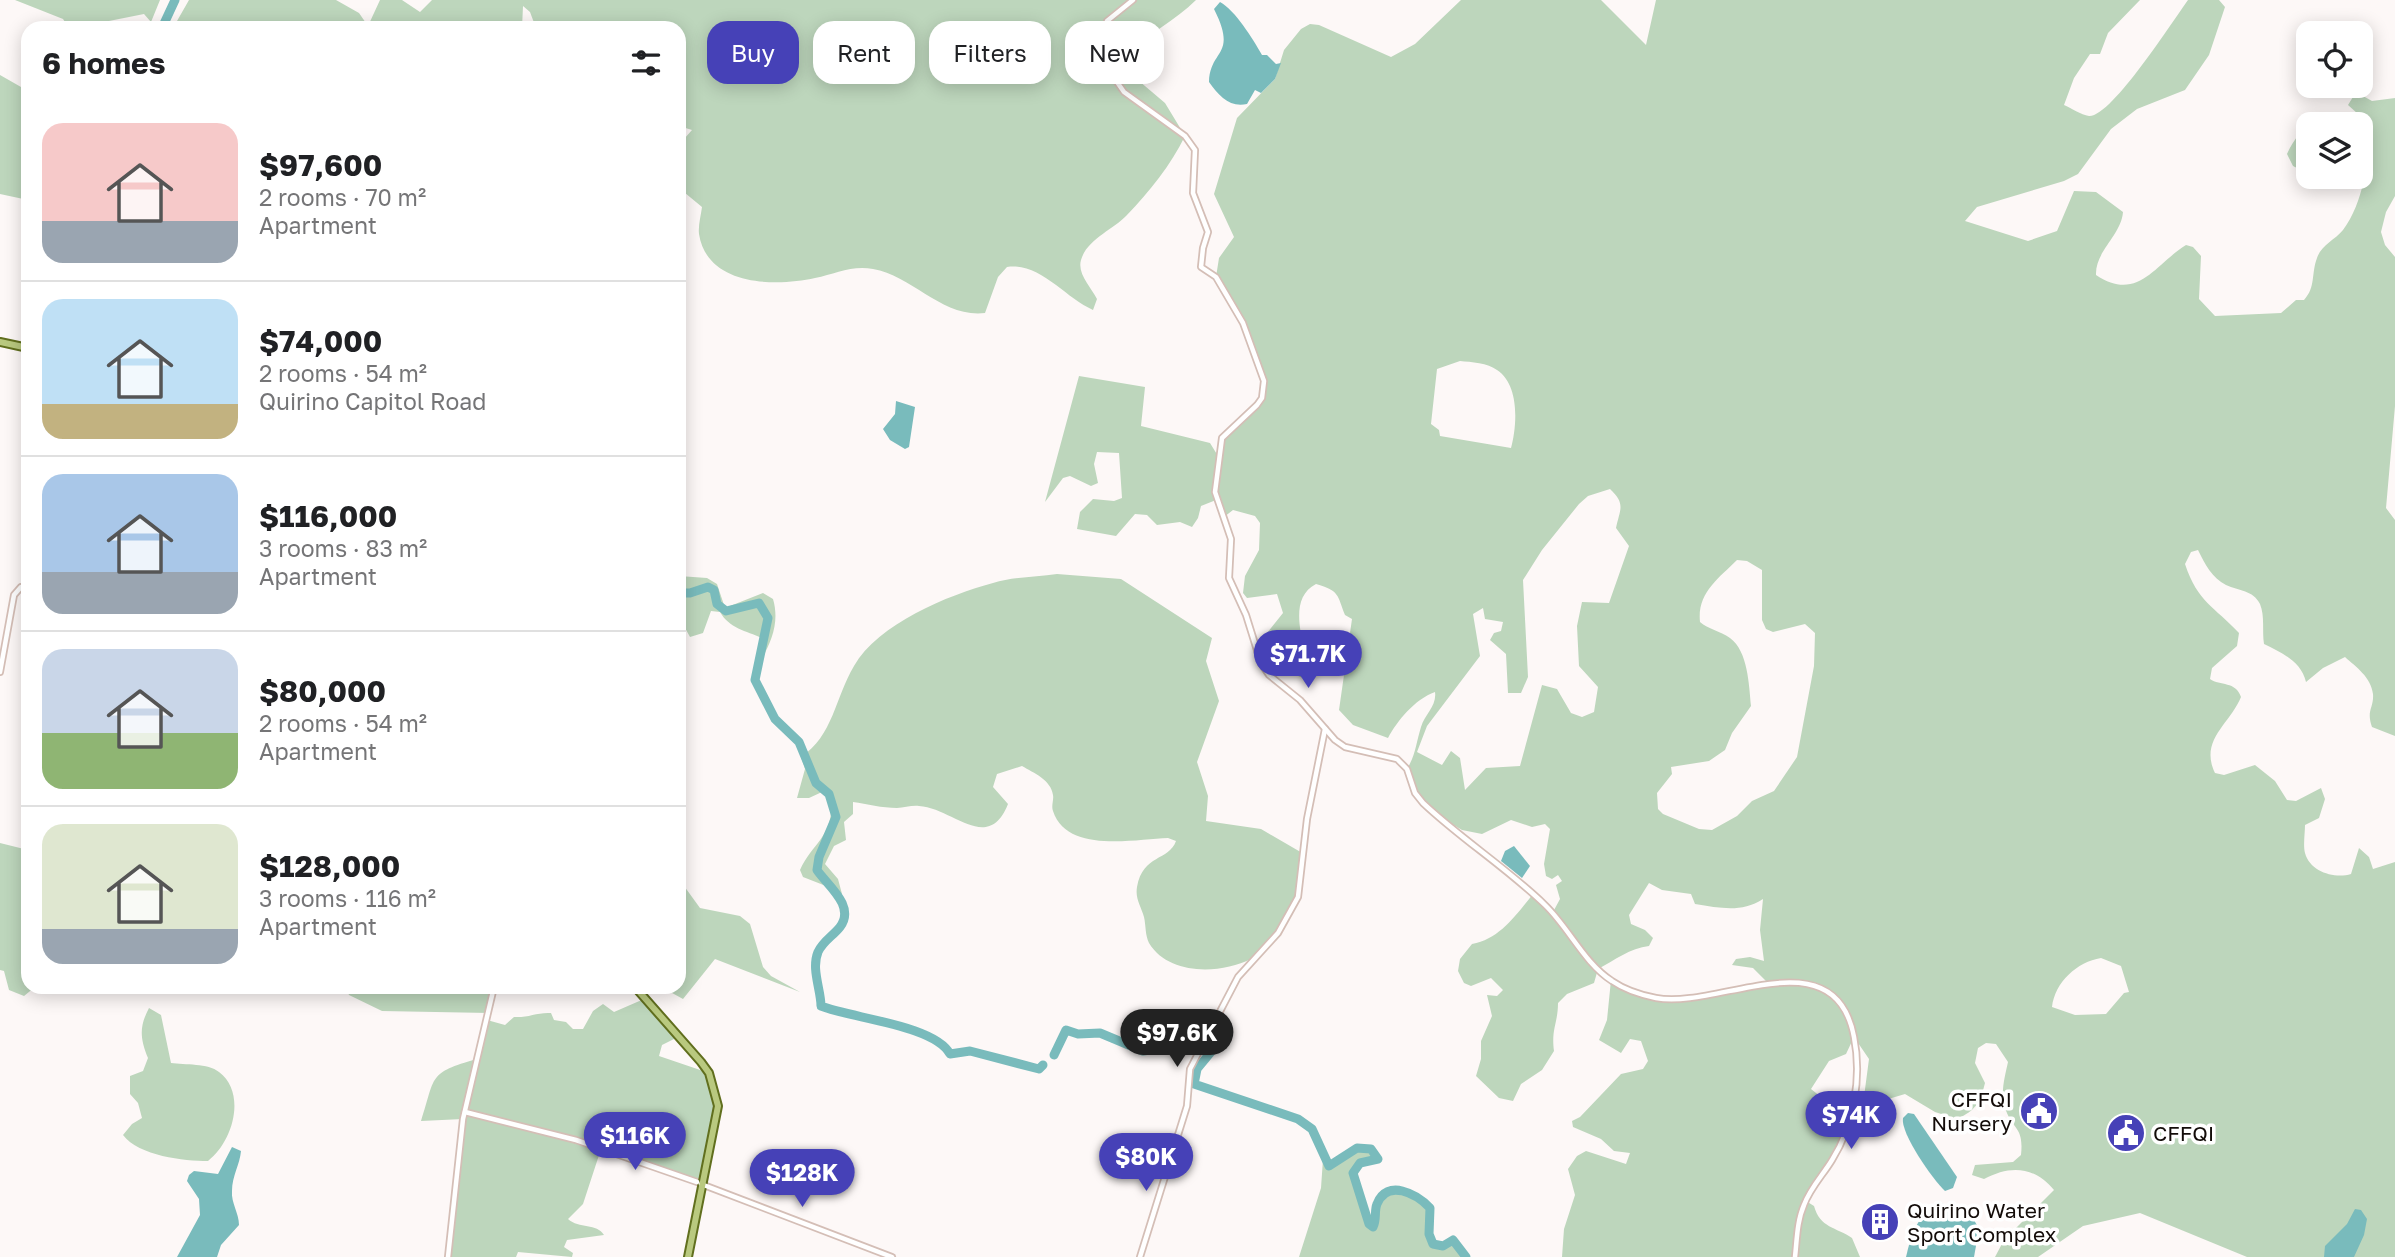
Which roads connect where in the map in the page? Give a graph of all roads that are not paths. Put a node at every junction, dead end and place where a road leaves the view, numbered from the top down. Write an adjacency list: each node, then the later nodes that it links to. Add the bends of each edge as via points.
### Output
1 (1133, 0): 6 (street, via 1107,20 1110,72 1124,92 1185,136 1195,150 1193,192 1208,232 1201,267 1216,278 1243,323 1264,381 1262,398 1222,439 1215,492 1230,539 1229,578 1261,663)
2 (0, 342): 3 (main road)
3 (21, 346)
4 (21, 587): 5 (street, via 14,595)
5 (0, 672)
6 (1325, 729): 14 (street, via 1298,897 1278,933 1238,977 1190,1069 1187,1106); 15 (street, via 1345,747 1397,759 1407,769 1423,803 1547,906 1611,981 1630,991 1678,1000 1768,982 1797,983 1830,993 1840,1004 1854,1037 1854,1101 1839,1148 1804,1204)
7 (492, 994): 9 (street)
8 (641, 994): 10 (main road, via 709,1073 718,1106)
9 (465, 1112): 10 (street, via 576,1140); 11 (street)
10 (699, 1183): 12 (main road); 13 (street)
11 (448, 1257)
12 (688, 1257)
13 (892, 1257)
14 (1140, 1257)
15 (1796, 1257)

